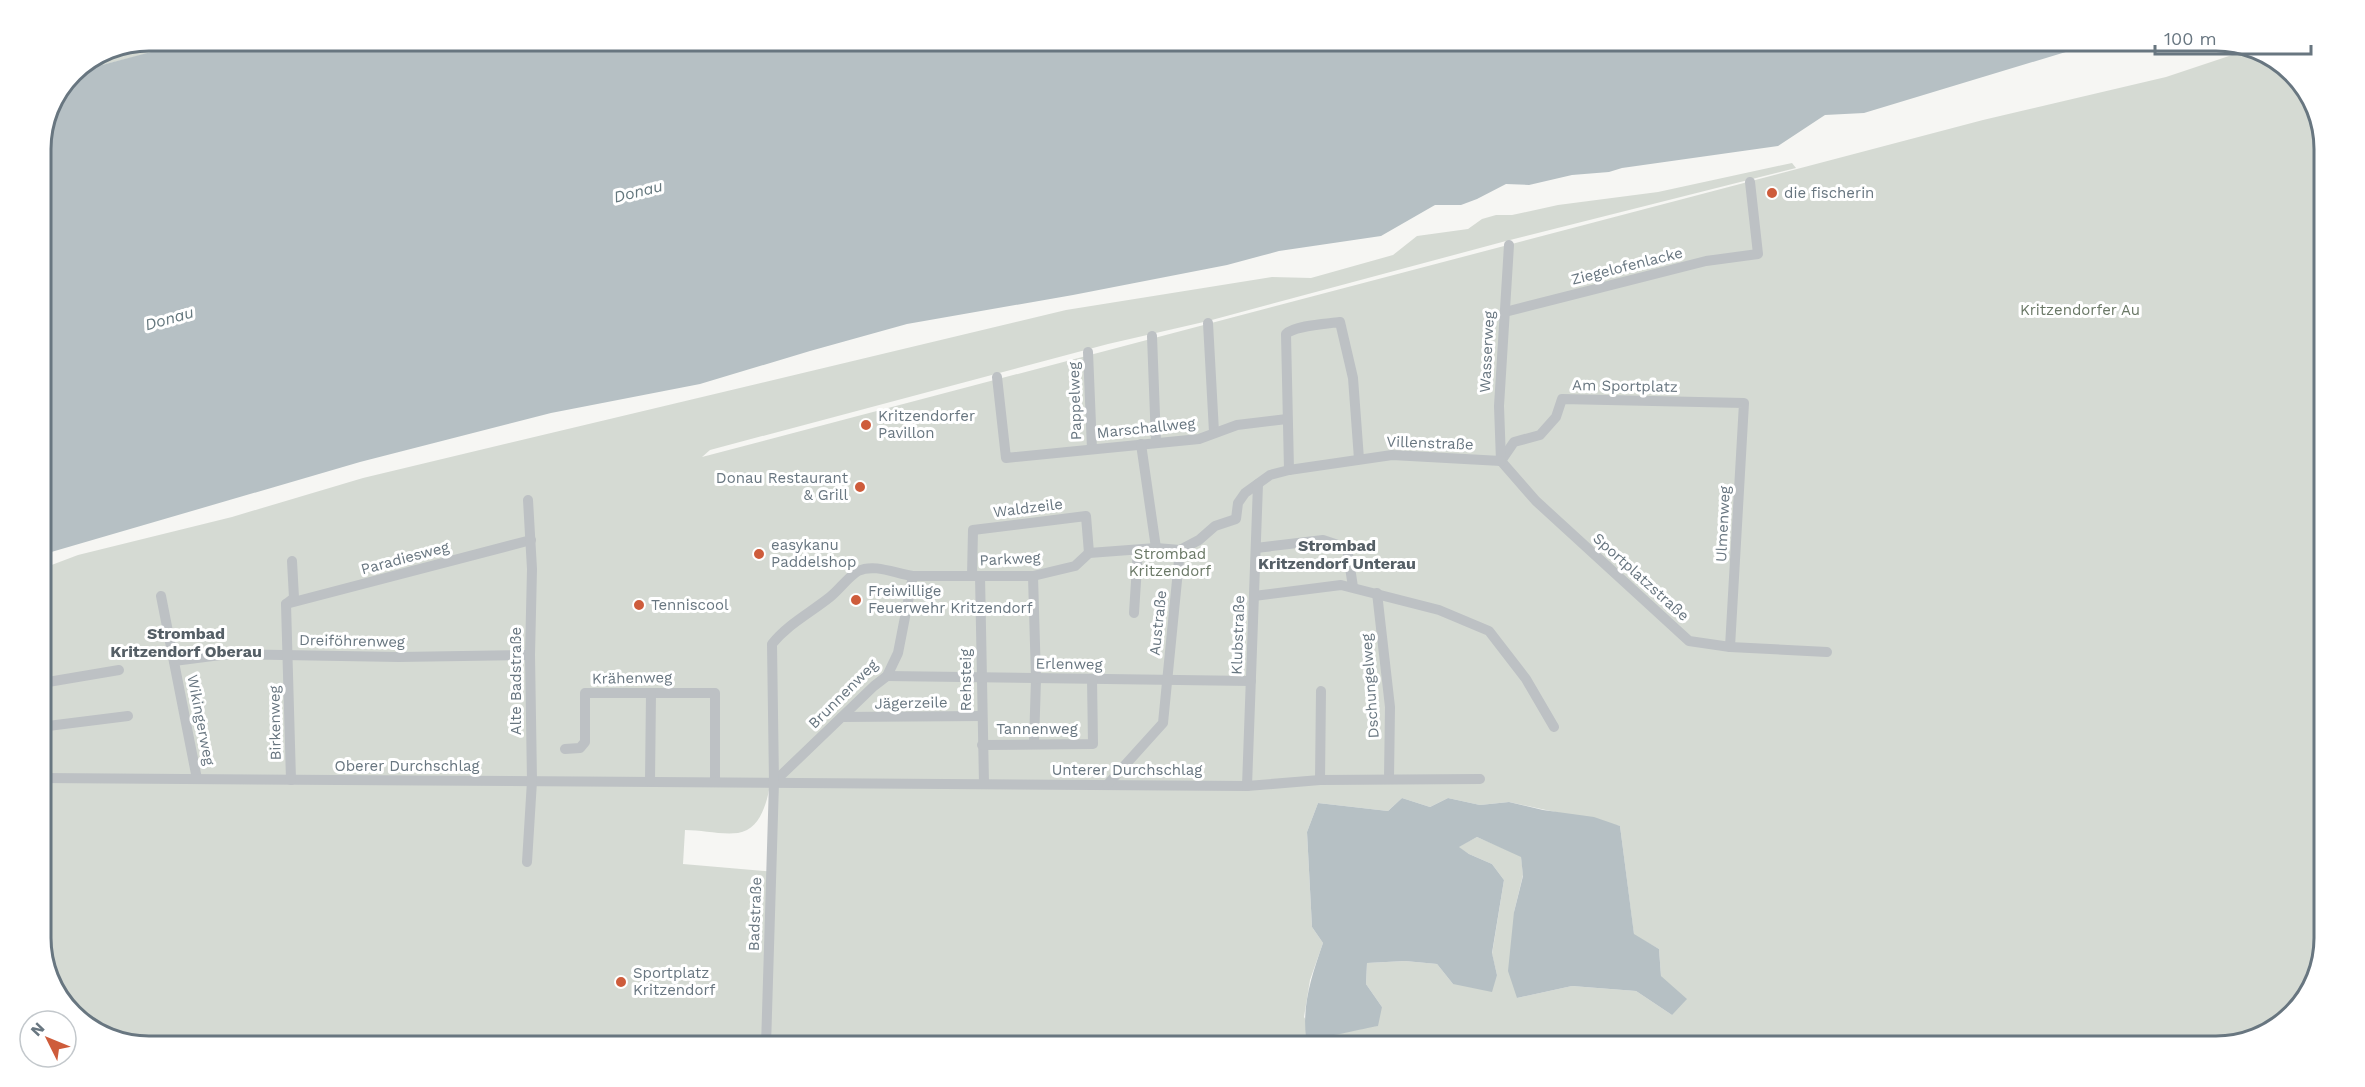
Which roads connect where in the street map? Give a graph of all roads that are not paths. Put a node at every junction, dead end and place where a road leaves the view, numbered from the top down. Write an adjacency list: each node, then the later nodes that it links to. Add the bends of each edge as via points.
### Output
1 (1750, 182): 3 (street, Ziegelofenlacke, via 1758,254 1706,261)
2 (1509, 245): 3 (street, Wasserweg)
3 (1504, 312): 15 (street, Wasserweg, via 1499,406)
4 (1208, 323): 10 (street)
5 (1152, 336): 11 (street)
6 (1088, 352): 13 (street, Pappelweg)
7 (997, 377): 13 (street, Marschallweg, via 1006,458)
8 (1744, 403): 15 (street, Am Sportplatz, via 1562,399 1556,417 1540,435 1514,442); 36 (street, Ulmenweg)
9 (1287, 419): 10 (street, Marschallweg); 14 (street, via 1286,334 1340,321 1353,378); 16 (street)
10 (1214, 432): 11 (street, Marschallweg, via 1199,439)
11 (1156, 442): 12 (street, Marschallweg)
12 (1141, 444): 13 (street, Marschallweg); 22 (street)
13 (1092, 449)
14 (1359, 459): 15 (street, Villenstraße, via 1392,455); 16 (street, Villenstraße)
15 (1501, 461): 36 (street, Sportplatzstraße, via 1536,501 1689,640)
16 (1289, 470): 17 (street, via 1270,475)
17 (1258, 484): 21 (street, Klubstraße); 24 (street, via 1238,503 1236,519 1215,526)
18 (528, 500): 20 (street, Alte Badstraße)
19 (973, 530): 25 (street, Waldzeile, via 1086,516); 28 (street, Rehsteig)
20 (531, 540): 34 (street, Paradiesweg); 39 (street, Alte Badstraße)
21 (1256, 548): 30 (street, via 1323,540 1347,548); 33 (street, Klubstraße)
22 (1156, 549): 23 (street, Parkweg); 24 (street, Parkweg)
23 (1138, 550): 25 (street, Parkweg); 35 (street)
24 (1180, 550): 46 (street, Austraße)
25 (1089, 553): 29 (street, Parkweg, via 1075,566)
26 (292, 561): 34 (street, Birkenweg, via 294,598)
27 (913, 576): 28 (street, Parkweg); 42 (street, Brunnenweg, via 898,653); 68 (street, Parkweg, via 888,568 858,571 831,597 782,631 772,644)
28 (976, 576): 29 (street, Parkweg); 43 (street, Rehsteig)
29 (1033, 576): 44 (street)
30 (1353, 587): 31 (street); 33 (street, via 1341,585)
31 (1377, 593): 55 (street, via 1438,610 1489,631 1526,679); 60 (street, Dschungelweg, via 1390,707)
32 (161, 596): 40 (street, Wikingerweg)
33 (1254, 597): 48 (street, Klubstraße)
34 (286, 604): 38 (street, Birkenweg)
35 (1134, 613)
36 (1730, 646): 37 (street, Sportplatzstraße)
37 (1827, 652)
38 (288, 655): 39 (street, Dreiföhrenweg); 40 (street, Dreiföhrenweg, via 228,654); 63 (street, Birkenweg)
39 (530, 655): 65 (street, Alte Badstraße)
40 (174, 661): 62 (street, Wikingerweg)
41 (119, 670): 47 (street)
42 (887, 676): 43 (street, Erlenweg); 52 (street, Brunnenweg)
43 (981, 679): 44 (street, Erlenweg); 53 (street, Rehsteig)
44 (1036, 679): 45 (street, Erlenweg); 56 (street)
45 (1092, 679): 46 (street, Erlenweg); 56 (street, Tannenweg, via 1093,744)
46 (1167, 680): 48 (street, Erlenweg); 70 (street, Austraße, via 1163,723)
47 (51, 681)
48 (1251, 681): 71 (street, Klubstraße)
49 (1321, 691): 64 (street)
50 (651, 693): 58 (street, Krähenweg, via 585,693 585,741 580,748); 66 (street); 67 (street, Krähenweg, via 715,693)
51 (128, 716): 54 (street)
52 (842, 717): 53 (street, Jägerzeile); 68 (street, Brunnenweg)
53 (981, 717): 57 (street, Rehsteig)
54 (51, 726)
55 (1554, 727)
56 (1034, 743): 57 (street, Tannenweg)
57 (982, 745): 69 (street, Rehsteig)
58 (565, 749)
59 (51, 778): 62 (street, Oberer Durchschlag)
60 (1389, 778): 61 (street, Unterer Durchschlag); 64 (street, Unterer Durchschlag)
61 (1480, 779)
62 (197, 780): 63 (street, Oberer Durchschlag)
63 (291, 780): 65 (street, Oberer Durchschlag)
64 (1320, 780): 71 (street, Unterer Durchschlag)
65 (532, 781): 66 (street, Oberer Durchschlag); 72 (street, Alte Badstraße)
66 (650, 781): 67 (street, Oberer Durchschlag)
67 (715, 782): 68 (street, Oberer Durchschlag)
68 (774, 782): 69 (street, Unterer Durchschlag); 73 (street, Badstraße)
69 (984, 784): 70 (street, Unterer Durchschlag)
70 (1107, 785): 71 (street, Unterer Durchschlag)
71 (1247, 786)
72 (527, 862)
73 (766, 1036)

